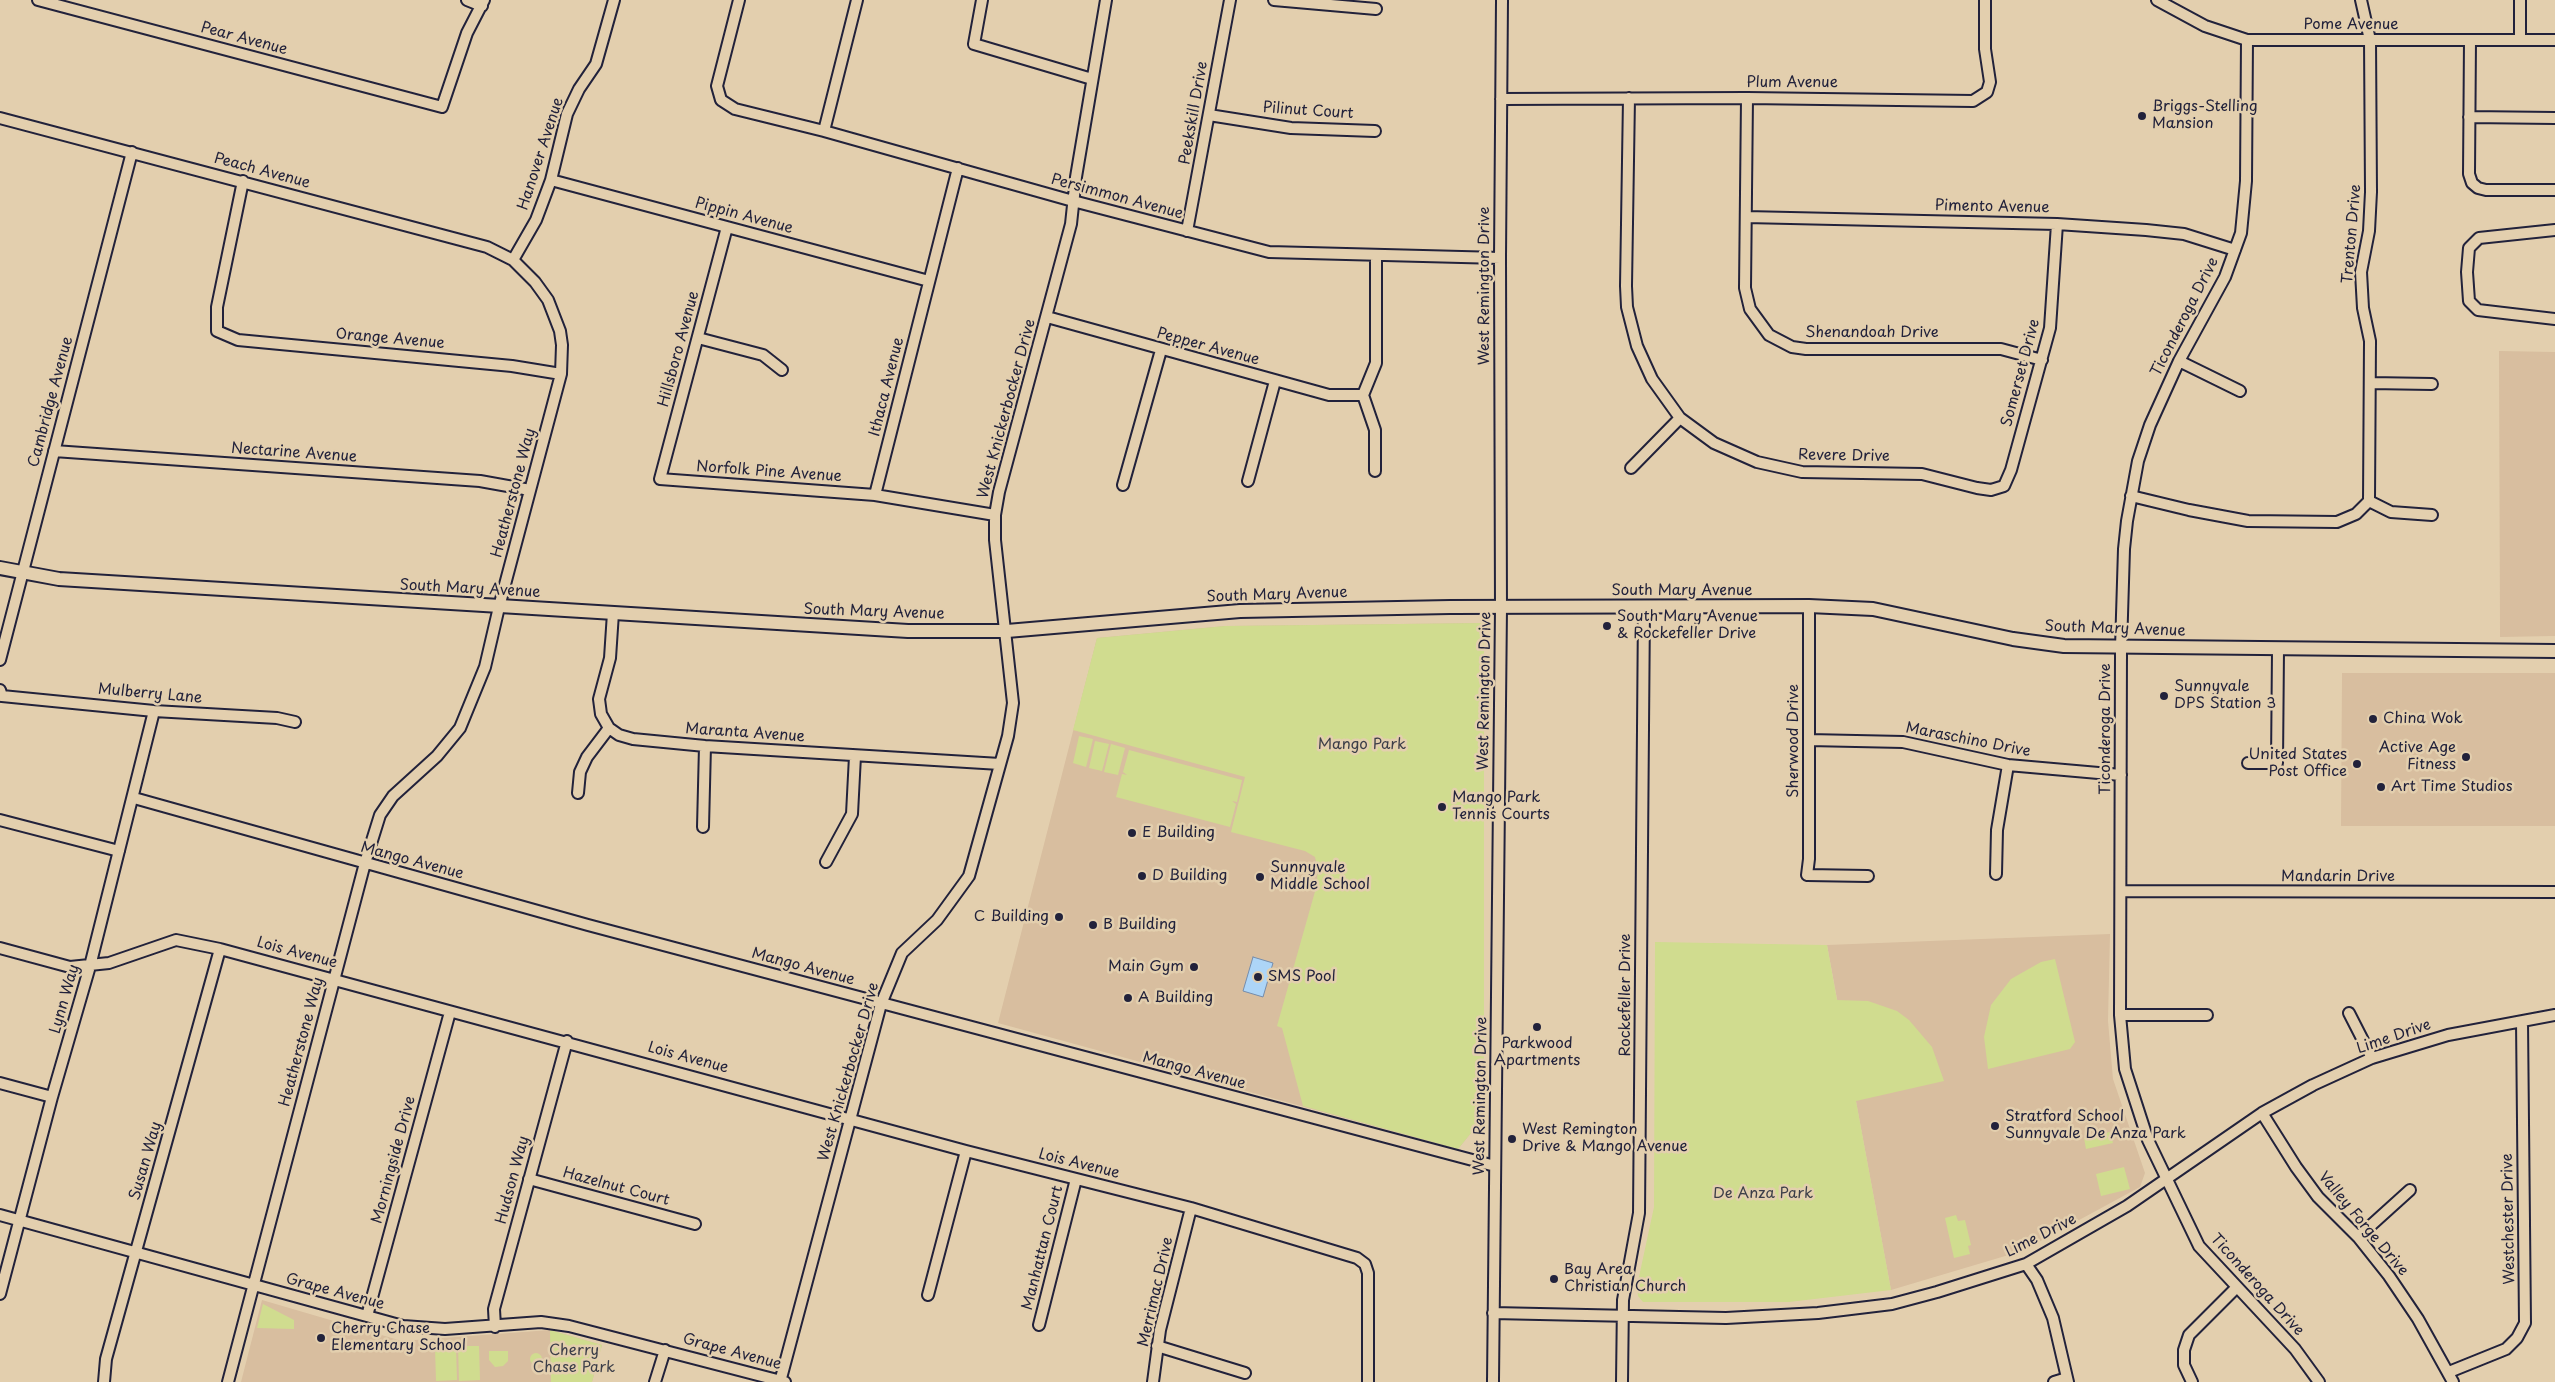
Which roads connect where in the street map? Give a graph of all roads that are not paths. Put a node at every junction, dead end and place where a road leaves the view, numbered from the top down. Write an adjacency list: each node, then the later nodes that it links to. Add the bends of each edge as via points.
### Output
1 (38, 0): 15 (street, Pear Avenue, via 442,107 467,33)
2 (467, 0): 15 (street)
3 (614, 0): 35 (street, Hanover Avenue, via 596,64 579,88 567,114)
4 (739, 0): 31 (street, Persimmon Avenue, via 717,86 721,100 735,108)
5 (857, 0): 31 (street)
6 (982, 0): 23 (street, via 974,44)
7 (1106, 0): 23 (street, West Knickerbocker Drive)
8 (1230, 0): 27 (street, Peekskill Drive)
9 (1274, 0): 17 (street)
10 (1502, 0): 26 (street, West Remington Drive)
11 (1985, 0): 25 (street, Plum Avenue, via 1985,49 1990,82 1981,98 1973,101)
12 (2156, 0): 16 (street, Pome Avenue)
13 (2362, 0): 19 (street, Trenton Drive)
14 (2520, 0): 21 (street)
15 (483, 3)
16 (2170, 4): 18 (street, Pome Avenue, via 2205,26)
17 (1376, 9)
18 (2247, 40): 19 (street, Pome Avenue); 44 (street, Ticonderoga Drive, via 2244,207)
19 (2370, 40): 20 (street, Pome Avenue); 58 (street, Trenton Drive, via 2371,192 2361,272 2363,308 2370,341)
20 (2470, 40): 21 (street, Pome Avenue); 28 (street)
21 (2520, 40): 22 (street, Pome Avenue)
22 (2555, 40)
23 (1092, 79): 38 (street, West Knickerbocker Drive)
24 (1629, 98): 25 (street, Plum Avenue); 26 (street, Plum Avenue); 62 (street, Revere Drive, via 1628,307 1644,365)
25 (1747, 98): 39 (street, Shenandoah Drive)
26 (1501, 99): 46 (street, West Remington Drive)
27 (1209, 115): 32 (street, Pilinut Court, via 1291,128); 43 (street, Peekskill Drive)
28 (2469, 117): 30 (street); 37 (street, via 2469,174 2475,186 2486,190)
29 (0, 118): 33 (street, Peach Avenue)
30 (2555, 118)
31 (824, 131): 34 (street, Persimmon Avenue)
32 (1375, 131)
33 (132, 152): 36 (street, Peach Avenue); 63 (street, Cambridge Avenue)
34 (958, 168): 38 (street, Persimmon Avenue); 48 (street, Ithaca Avenue)
35 (551, 180): 41 (street, Pippin Avenue); 47 (street, Hanover Avenue, via 536,220)
36 (243, 181): 47 (street, Peach Avenue, via 487,247); 56 (street, Orange Avenue, via 217,307 217,331 238,340 512,366)
37 (2555, 190)
38 (1073, 201): 43 (street, Persimmon Avenue); 49 (street, West Knickerbocker Drive, via 1071,224)
39 (1746, 217): 40 (street, Pimento Avenue); 53 (street, Shenandoah Drive, via 1745,288 1748,304 1761,327 1780,342 1806,349 2001,349)
40 (2057, 224): 44 (street, Pimento Avenue, via 2184,234); 53 (street, Somerset Drive, via 2052,316)
41 (727, 227): 48 (street, Pippin Avenue); 51 (street, Hillsboro Avenue)
42 (2555, 230): 50 (street, via 2479,238 2469,248 2467,272 2468,295 2475,308)
43 (1187, 231): 45 (street, Persimmon Avenue, via 1269,252)
44 (2236, 250): 54 (street, Ticonderoga Drive, via 2225,277)
45 (1376, 255): 46 (street, Persimmon Avenue); 61 (street, via 1376,363)
46 (1500, 258): 81 (street, West Remington Drive)
47 (513, 260): 56 (street, Heatherstone Way, via 548,300 557,320 562,346)
48 (929, 281): 71 (street, Ithaca Avenue)
49 (1046, 317): 52 (street, Pepper Avenue); 75 (street, West Knickerbocker Drive)
50 (2555, 319)
51 (698, 338): 55 (street, via 763,355); 67 (street, Hillsboro Avenue)
52 (1161, 350): 57 (street, Pepper Avenue); 69 (street)
53 (2042, 360): 65 (street, Somerset Drive)
54 (2179, 360): 60 (street); 72 (street, Ticonderoga Drive, via 2150,425)
55 (782, 370)
56 (561, 374): 70 (street, Heatherstone Way)
57 (1275, 380): 61 (street, Pepper Avenue, via 1329,395); 68 (street)
58 (2370, 383): 59 (street); 73 (street, Trenton Drive)
59 (2432, 384)
60 (2240, 391)
61 (1362, 395): 66 (street, via 1374,430)
62 (1680, 418): 64 (street); 65 (street, Revere Drive, via 1734,454 1802,472 1922,474 1991,490 2004,486)
63 (54, 451): 70 (street, Nectarine Avenue, via 480,480); 77 (street, Cambridge Avenue)
64 (1631, 468)
65 (2011, 470)
66 (1375, 471)
67 (660, 479): 71 (street, Norfolk Pine Avenue)
68 (1248, 481)
69 (1122, 485)
70 (530, 490): 79 (street, Heatherstone Way)
71 (876, 495): 75 (street)
72 (2131, 496): 73 (street, via 2248,521 2337,522 2356,514); 84 (street, Ticonderoga Drive, via 2124,549)
73 (2369, 501): 74 (street, via 2391,512)
74 (2432, 514)
75 (995, 516): 83 (street, West Knickerbocker Drive, via 995,540)
76 (0, 568): 77 (main road, South Mary Avenue)
77 (22, 573): 79 (main road, South Mary Avenue, via 59,579); 87 (street, Cambridge Avenue)
78 (1809, 606): 80 (main road, South Mary Avenue); 84 (main road, South Mary Avenue, via 1873,609 2013,639 2064,646); 92 (street, Sherwood Drive)
79 (498, 607): 82 (main road, South Mary Avenue); 105 (street, Heatherstone Way, via 485,667 460,728 437,756 393,796 380,815)
80 (1644, 607): 81 (main road, South Mary Avenue); 145 (street, Rockefeller Drive, via 1639,1213)
81 (1501, 608): 83 (main road, South Mary Avenue, via 1240,611); 128 (street, West Remington Drive)
82 (613, 613): 83 (main road, South Mary Avenue, via 858,629); 91 (street, via 610,658 599,699)
83 (1007, 630): 96 (street, West Knickerbocker Drive, via 1013,703)
84 (2121, 648): 85 (main road, South Mary Avenue); 98 (street, Ticonderoga Drive)
85 (2278, 650): 86 (main road, South Mary Avenue); 95 (street, via 2277,763)
86 (2555, 651)
87 (0, 660)
88 (1, 693): 89 (street, Mulberry Lane)
89 (154, 711): 90 (street, Mulberry Lane, via 277,718); 100 (street, Lynn Way)
90 (295, 722)
91 (609, 728): 93 (street, Maranta Avenue, via 633,739); 99 (street, via 586,757 580,772)
92 (1809, 740): 97 (street, Maraschino Drive, via 1904,742); 107 (street, Sherwood Drive, via 1807,875)
93 (705, 746): 94 (street, Maranta Avenue); 102 (street)
94 (856, 756): 96 (street, Maranta Avenue); 104 (street, via 852,814)
95 (2248, 763)
96 (1000, 764): 114 (street, West Knickerbocker Drive, via 969,876 937,920 902,953)
97 (2008, 765): 98 (street, Maraschino Drive); 106 (street, via 1997,830)
98 (2121, 775): 108 (street, Ticonderoga Drive)
99 (578, 793)
100 (134, 798): 103 (street, Lynn Way); 105 (street, Mango Avenue)
101 (0, 820): 103 (street)
102 (703, 827)
103 (119, 851): 112 (street, Lynn Way)
104 (826, 862)
105 (364, 863): 113 (street, Heatherstone Way); 114 (street, Mango Avenue)
106 (1996, 874)
107 (1868, 876)
108 (2121, 891): 109 (street, Mandarin Drive); 117 (street, Ticonderoga Drive)
109 (2555, 892)
110 (0, 948): 112 (street, Lois Avenue, via 70,967)
111 (220, 949): 112 (street, Lois Avenue, via 176,940); 113 (street, Lois Avenue); 138 (street, Susan Way)
112 (90, 966): 124 (street, Lynn Way)
113 (335, 978): 115 (street, Lois Avenue); 140 (street, Heatherstone Way)
114 (881, 1004): 126 (street, West Knickerbocker Drive); 128 (street, Mango Avenue)
115 (450, 1012): 121 (street, Lois Avenue); 146 (street, Morningside Drive)
116 (2349, 1013): 122 (street)
117 (2120, 1015): 118 (street); 131 (street, Ticonderoga Drive, via 2129,1087)
118 (2207, 1015)
119 (2555, 1015): 120 (street, Lime Drive)
120 (2522, 1021): 122 (street, Lime Drive, via 2448,1035); 151 (street, Westchester Drive, via 2525,1323 2506,1349)
121 (567, 1041): 126 (street, Lois Avenue); 129 (street, Hudson Way)
122 (2372, 1058): 125 (street, Lime Drive)
123 (0, 1083): 124 (street)
124 (52, 1098): 135 (street, Lynn Way)
125 (2262, 1113): 131 (street, Lime Drive); 137 (street, Valley Forge Drive, via 2318,1197)
126 (850, 1118): 127 (street, Lois Avenue); 157 (street, West Knickerbocker Drive)
127 (966, 1151): 130 (street, Lois Avenue); 143 (street)
128 (1495, 1166): 144 (street, West Remington Drive)
129 (529, 1179): 136 (street, Hazelnut Court); 148 (street, Hudson Way, via 494,1309)
130 (1076, 1179): 133 (street, Lois Avenue); 147 (street, Manhattan Court)
131 (2166, 1179): 139 (street, Lime Drive, via 2127,1206); 141 (street, Ticonderoga Drive, via 2199,1246)
132 (2410, 1190): 137 (street)
133 (1191, 1208): 149 (street, Merrimac Drive); 159 (street, Lois Avenue, via 1356,1258 1365,1264 1368,1273)
134 (0, 1216): 135 (street, Grape Avenue)
135 (20, 1220): 138 (street, Grape Avenue); 142 (street, Lynn Way)
136 (694, 1224)
137 (2358, 1238): 151 (street, Valley Forge Drive, via 2389,1276)
138 (136, 1254): 140 (street, Grape Avenue); 154 (street, Susan Way, via 106,1359)
139 (2026, 1264): 145 (street, Lime Drive, via 1892,1304 1818,1313 1726,1318); 153 (street, via 2054,1318)
140 (252, 1286): 146 (street, Grape Avenue); 155 (street, Heatherstone Way)
141 (2237, 1287): 163 (street, via 2188,1336 2184,1365); 164 (street, Ticonderoga Drive, via 2295,1349)
142 (0, 1294)
143 (928, 1295)
144 (1493, 1313): 145 (street, Lime Drive); 160 (street, West Remington Drive)
145 (1623, 1315): 161 (street, Rockefeller Drive)
146 (366, 1316): 148 (street, Grape Avenue, via 422,1329)
147 (1039, 1325)
148 (495, 1327): 150 (street, Grape Avenue, via 541,1322)
149 (1157, 1346): 152 (street); 158 (street, Merrimac Drive)
150 (665, 1350): 156 (street); 157 (street, Grape Avenue)
151 (2449, 1372): 165 (street, Valley Forge Drive)
152 (1245, 1374)
153 (2068, 1380): 162 (street)
154 (104, 1382)
155 (228, 1382)
156 (656, 1382)
157 (782, 1382)
158 (1153, 1382)
159 (1368, 1382)
160 (1493, 1382)
161 (1622, 1382)
162 (2054, 1382)
163 (2192, 1382)
164 (2319, 1382)
165 (2453, 1382)

